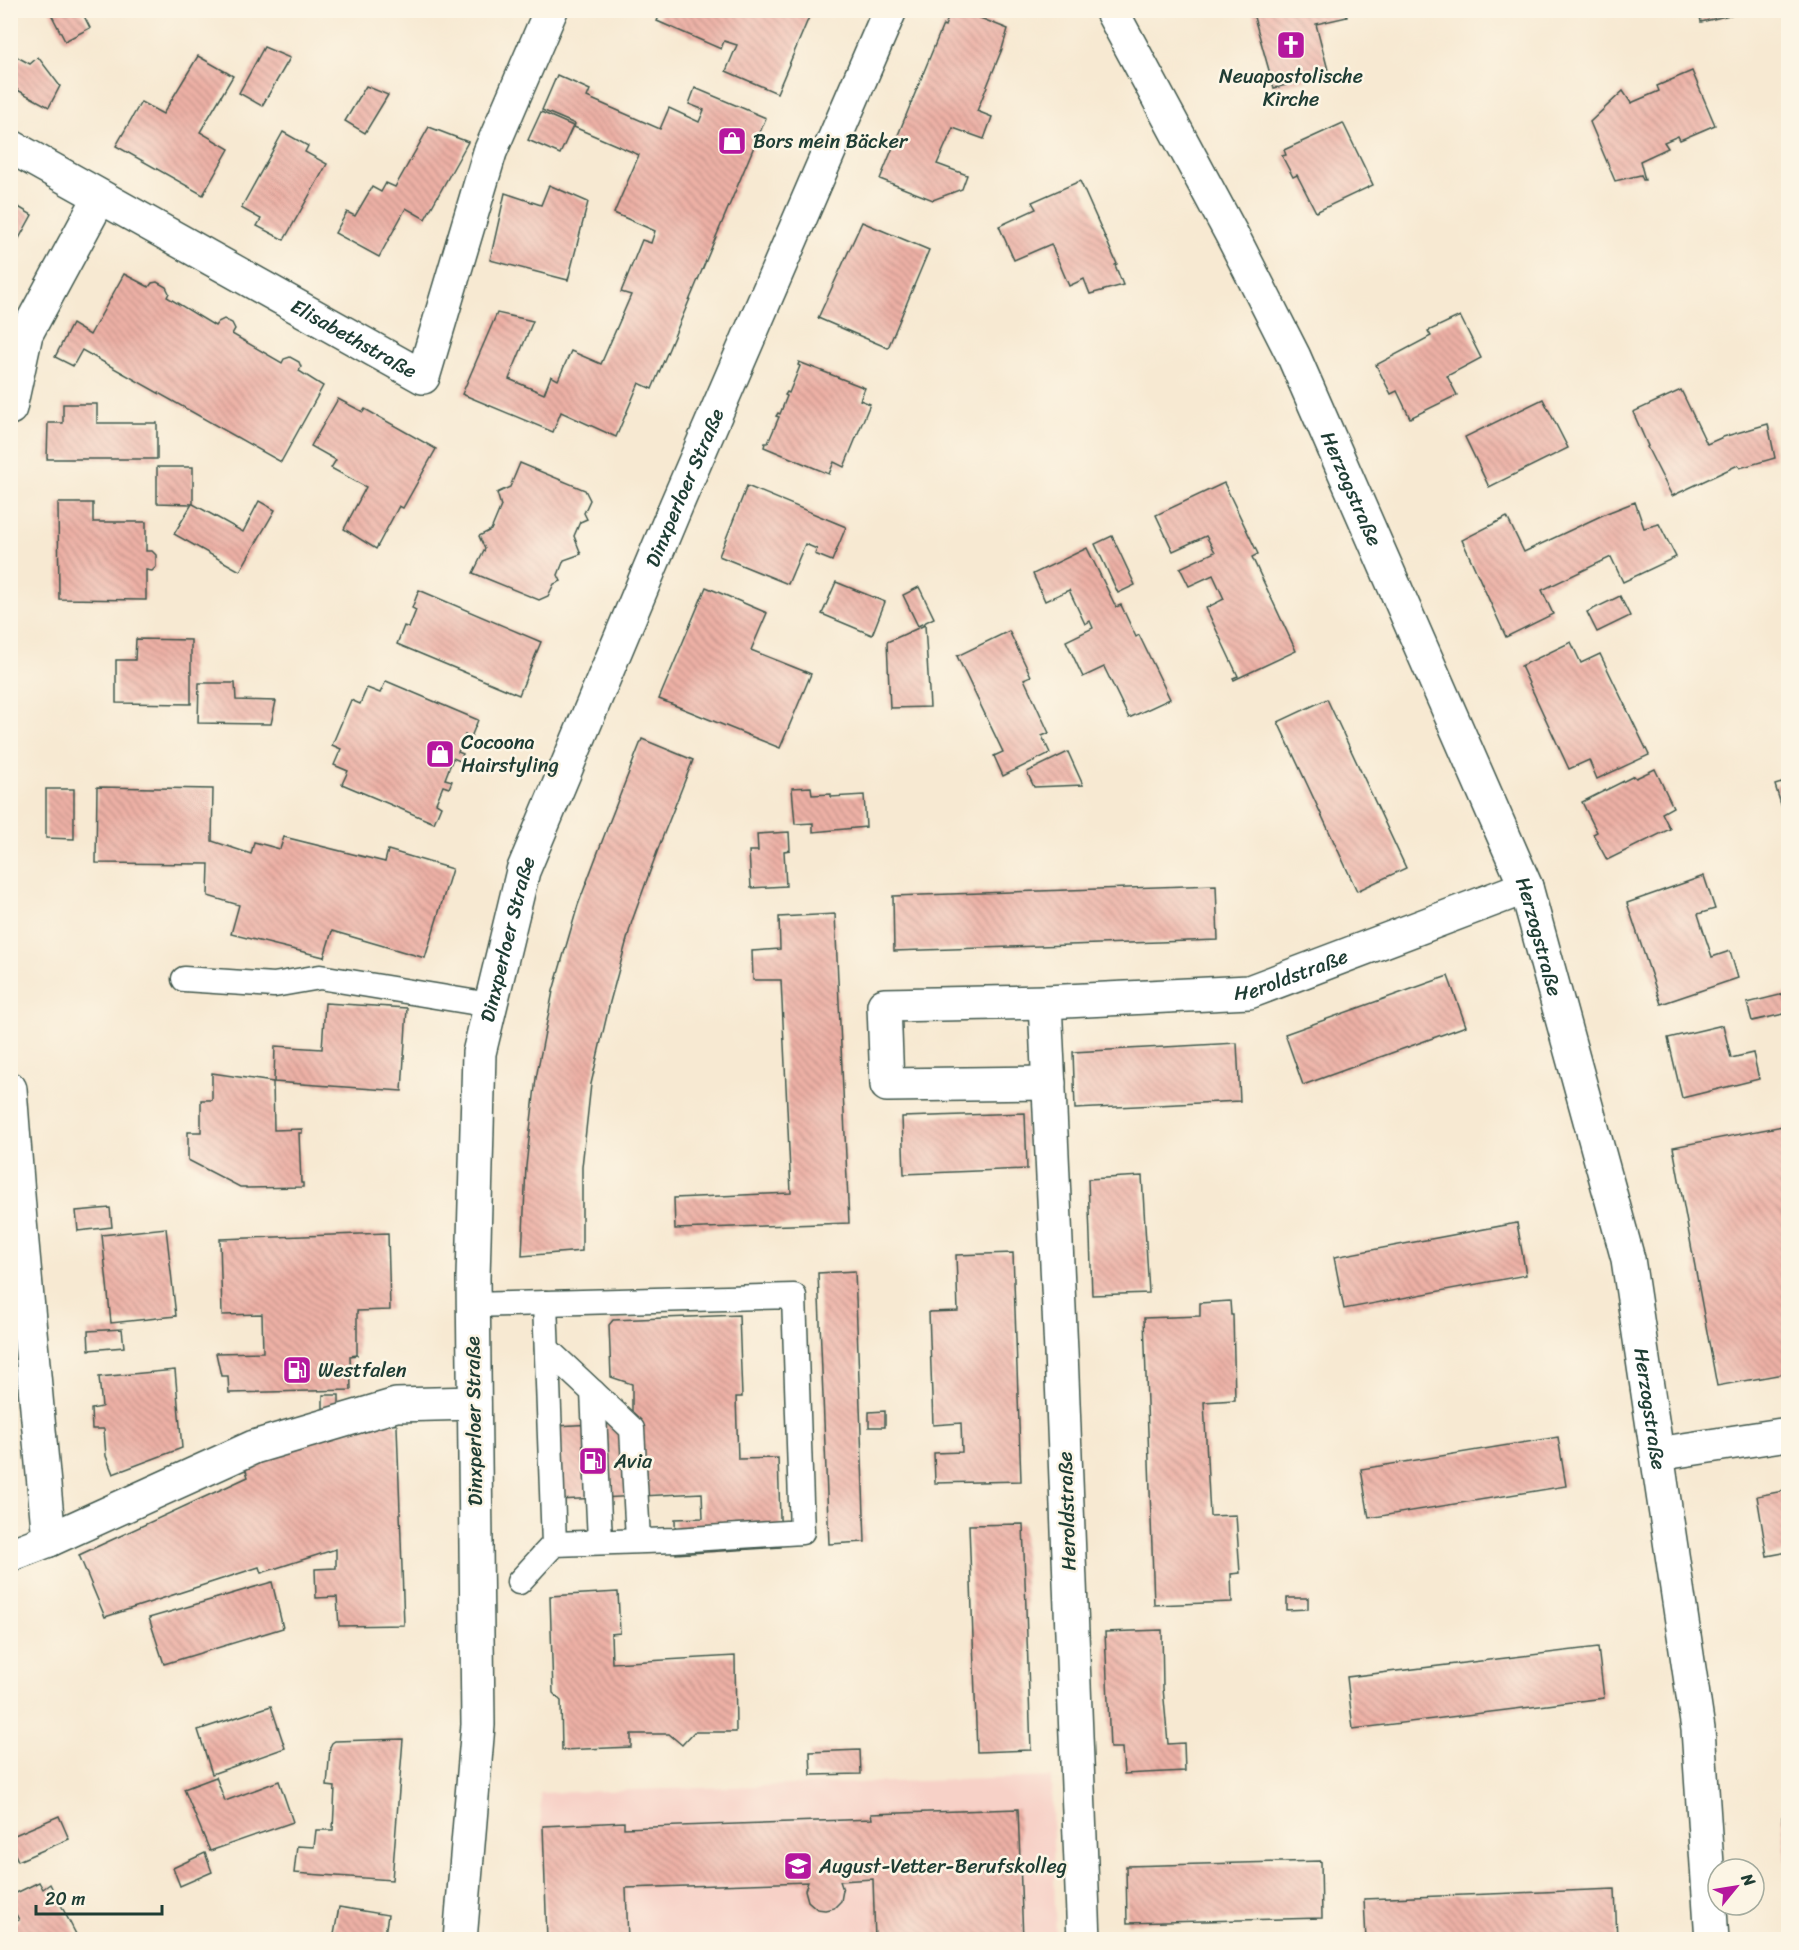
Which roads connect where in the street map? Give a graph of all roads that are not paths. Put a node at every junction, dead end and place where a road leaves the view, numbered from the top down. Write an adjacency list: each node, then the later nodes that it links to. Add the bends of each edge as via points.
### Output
1 (551, 10): 5 (street, Elisabethstraße, via 490,152 423,376)
2 (890, 10): 10 (street, Dinxperloer Straße, via 523,871)
3 (1111, 10): 7 (street, Herzogstraße, via 1293,357)
4 (10, 146): 5 (street, Elisabethstraße)
5 (100, 197): 6 (street, via 26,334)
6 (10, 408)
7 (1526, 887): 9 (street, Heroldstraße, via 1249,992); 19 (street, Herzogstraße, via 1628,1259)
8 (184, 979): 10 (lane, via 274,985 320,977)
9 (1045, 1002): 11 (street, Heroldstraße); 11 (street, Heroldstraße, via 884,1005 887,1085)
10 (490, 1005): 14 (street, Dinxperloer Straße, via 479,1053)
11 (1049, 1083): 27 (street, Heroldstraße)
12 (10, 1089): 21 (street)
13 (545, 1304): 14 (lane); 15 (lane); 20 (lane, via 794,1296 802,1532)
14 (473, 1305): 17 (street, Dinxperloer Straße)
15 (547, 1349): 16 (lane); 23 (lane)
16 (593, 1392): 20 (lane, via 632,1429); 22 (lane)
17 (474, 1403): 21 (street, via 396,1405 254,1447); 26 (street, Dinxperloer Straße, via 478,1725)
18 (1788, 1434): 19 (street)
19 (1657, 1455): 28 (street, Herzogstraße, via 1698,1729)
20 (638, 1539): 22 (lane)
21 (50, 1540): 24 (street)
22 (600, 1541): 23 (lane)
23 (554, 1544): 25 (lane)
24 (10, 1555)
25 (519, 1582)
26 (459, 1940)
27 (1084, 1940)
28 (1712, 1940)

